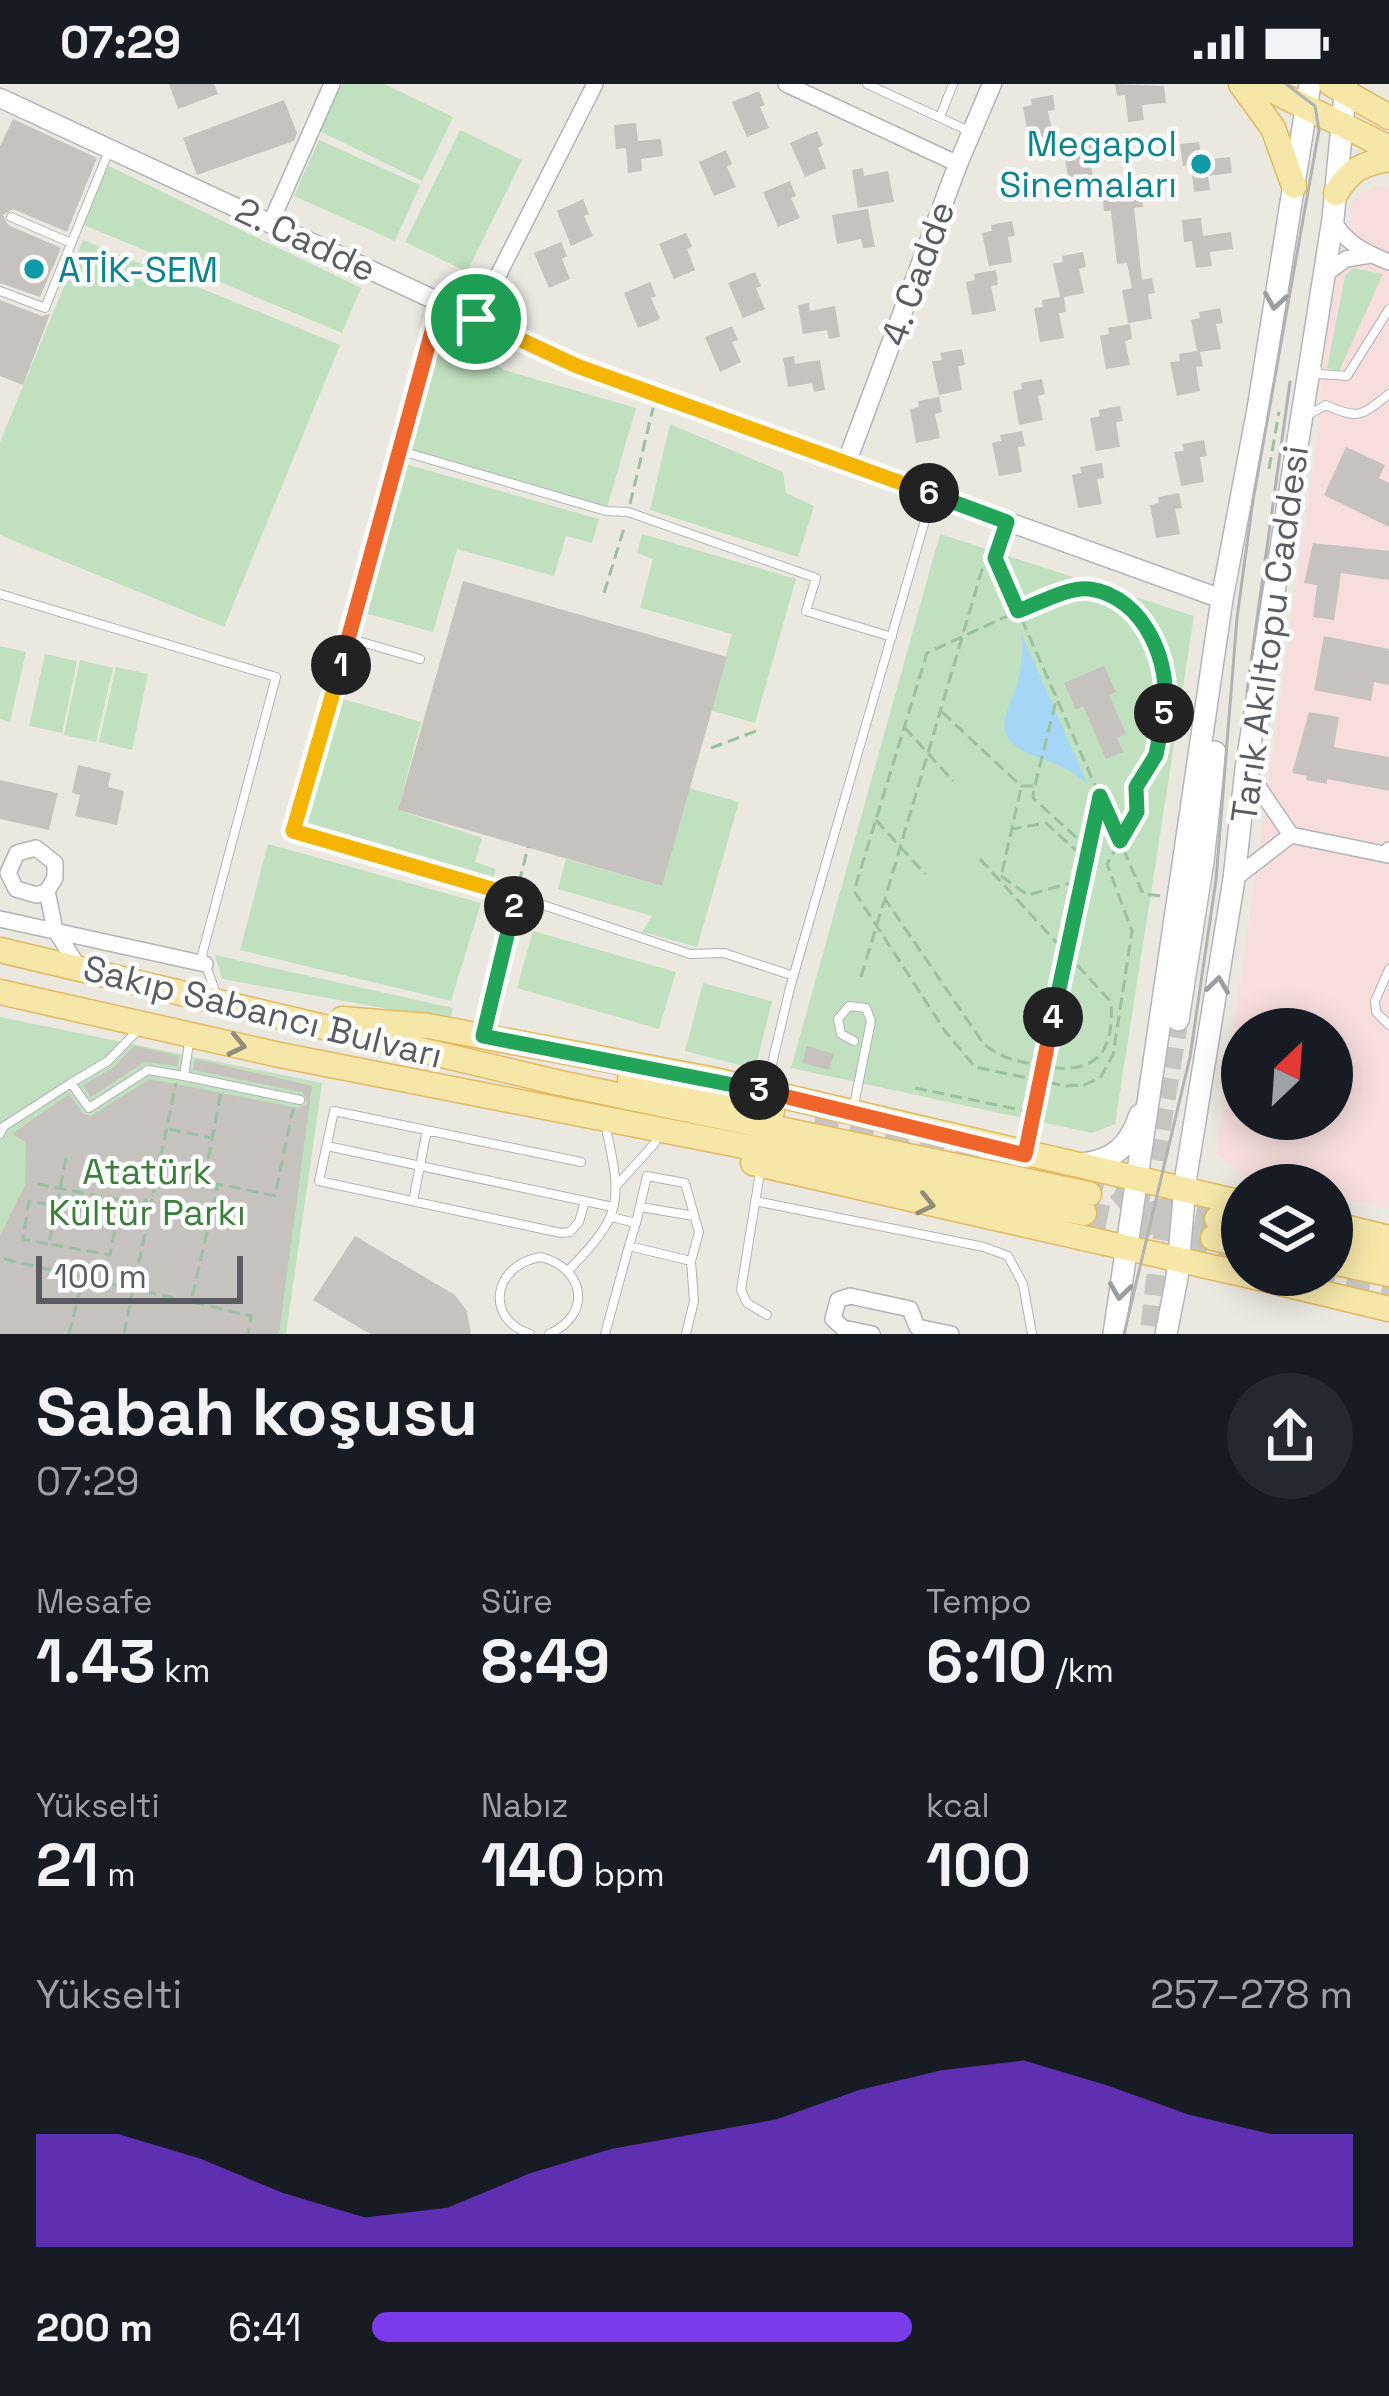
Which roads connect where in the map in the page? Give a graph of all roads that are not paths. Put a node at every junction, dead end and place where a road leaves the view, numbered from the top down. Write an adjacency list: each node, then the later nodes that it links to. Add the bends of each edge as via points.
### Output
1 (332, 84): 24 (street)
2 (595, 84): 32 (street)
3 (786, 84): 19 (street)
4 (867, 84): 13 (lane)
5 (953, 84): 13 (lane)
6 (992, 84): 15 (street, 4. Cadde)
7 (1240, 84): 20 (main road, via 1273,128)
8 (1259, 84): 10 (main road)
9 (1346, 86): 12 (main road); 14 (main road, Tarık Akıltopu Caddesi)
10 (1308, 96): 14 (main road); 20 (main road, Tarık Akıltopu Caddesi)
11 (0, 98): 16 (street, 2. Cadde)
12 (1389, 115)
13 (940, 117): 15 (lane)
14 (1345, 127): 17 (main road); 21 (main road, Tarık Akıltopu Caddesi)
15 (972, 133): 19 (street, 4. Cadde)
16 (110, 148): 24 (street, 2. Cadde); 25 (lane)
17 (1389, 148)
18 (1389, 159): 21 (main road, via 1363,164)
19 (958, 164): 38 (street, 4. Cadde)
20 (1294, 186): 35 (main road, Tarık Akıltopu Caddesi, one-way to 35)
21 (1336, 193): 23 (main road, Tarık Akıltopu Caddesi)
22 (11, 218): 25 (lane)
23 (1333, 219): 26 (street); 28 (main road, Tarık Akıltopu Caddesi)
24 (271, 222): 30 (street, 2. Cadde)
25 (71, 243): 29 (lane, via 45,308)
26 (1370, 255): 27 (street); 28 (street)
27 (1389, 262)
28 (1324, 275): 33 (main road, Tarık Akıltopu Caddesi)
29 (0, 290)
30 (440, 302): 32 (street, 2. Cadde); 37 (lane)
31 (1389, 309): 33 (lane, via 1347,376 1319,374)
32 (476, 319): 38 (street, 2. Cadde, via 577,366)
33 (1311, 356): 35 (main road, Tarık Akıltopu Caddesi)
34 (1389, 394): 36 (lane, via 1365,413 1326,405 1307,415)
35 (1279, 412): 36 (main road, Tarık Akıltopu Caddesi); 41 (main road, Tarık Akıltopu Caddesi)
36 (1296, 444): 46 (main road, Tarık Akıltopu Caddesi)
37 (403, 446): 42 (lane, via 816,578 806,611); 43 (lane)
38 (846, 464): 39 (street, 2. Cadde)
39 (933, 495): 41 (street, 2. Cadde); 42 (lane)
40 (0, 594): 54 (lane, via 276,677 202,955)
41 (1222, 599): 44 (main road, Tarık Akıltopu Caddesi)
42 (892, 637): 57 (lane)
43 (348, 638): 45 (lane); 57 (lane, via 293,831 690,954 724,953)
44 (1214, 650): 61 (main road, via 1211,797); 67 (main road, Tarık Akıltopu Caddesi)
45 (419, 659)
46 (1246, 769): 47 (street); 49 (main road, Tarık Akıltopu Caddesi)
47 (1291, 835): 48 (street); 49 (street)
48 (1388, 853)
49 (1234, 879): 77 (main road, Tarık Akıltopu Caddesi, one-way to 49)
50 (47, 891): 52 (street)
51 (0, 919): 52 (street)
52 (55, 930): 53 (street); 54 (street); 55 (street)
53 (11, 952): 55 (main road, Sakıp Sabancı Bulvarı)
54 (206, 964): 59 (lane)
55 (79, 966): 59 (main road, Sakıp Sabancı Bulvarı)
56 (1389, 969): 63 (lane, via 1375,1001)
57 (794, 976): 70 (lane)
58 (0, 992): 62 (main road, Sakıp Sabancı Bulvarı)
59 (232, 1006): 60 (main road); 66 (main road, Sakıp Sabancı Bulvarı, via 1087,1204)
60 (310, 1017): 70 (main road, via 428,1026); 73 (main road)
61 (1178, 1020)
62 (145, 1023): 64 (main road, Sakıp Sabancı Bulvarı); 69 (lane, via 108,1061)
63 (1389, 1025)
64 (190, 1035): 66 (main road, Sakıp Sabancı Bulvarı, one-way to 66); 68 (lane)
65 (854, 1041): 72 (lane, via 838,1028 842,1012 856,1004 871,1021)
66 (280, 1055): 75 (main road)
67 (1155, 1075): 82 (main road, via 1128,1143 1110,1158); 84 (main road, Tarık Akıltopu Caddesi)
68 (181, 1076): 69 (lane, via 148,1070 89,1108); 71 (lane)
69 (71, 1083): 76 (lane)
70 (766, 1091): 72 (main road)
71 (300, 1100)
72 (853, 1111): 82 (main road)
73 (815, 1120)
74 (427, 1130): 79 (lane, via 334,1111); 80 (lane); 83 (lane)
75 (607, 1133): 78 (main road); 85 (lane)
76 (0, 1134)
77 (1193, 1142): 86 (main road, Tarık Akıltopu Caddesi); 90 (main road, via 1195,1167)
78 (655, 1143): 81 (main road); 85 (lane)
79 (327, 1146): 83 (lane); 87 (lane, via 319,1181)
80 (581, 1162)
81 (761, 1165): 89 (lane); 99 (main road, one-way to 99)
82 (1069, 1165): 84 (main road)
83 (420, 1166): 87 (lane); 88 (lane)
84 (1137, 1180): 86 (main road); 99 (main road, Tarık Akıltopu Caddesi)
85 (618, 1184): 92 (lane)
86 (1185, 1190): 93 (main road); 102 (main road, Tarık Akıltopu Caddesi)
87 (413, 1201): 88 (lane, via 561,1233 579,1222)
88 (585, 1201): 92 (lane)
89 (755, 1201): 110 (lane, via 741,1290); 118 (lane, via 1008,1256 1023,1284)
90 (1221, 1205)
91 (640, 1207): 94 (lane); 94 (lane, via 647,1176 686,1183); 95 (lane)
92 (612, 1212): 95 (lane); 106 (lane, via 607,1230)
93 (1221, 1212)
94 (694, 1216): 103 (lane, via 699,1232)
95 (636, 1223): 98 (lane)
96 (1353, 1229): 97 (main road)
97 (1389, 1238)
98 (629, 1246): 103 (lane); 114 (lane)
99 (1127, 1248): 102 (main road); 119 (main road, one-way to 119)
100 (1353, 1248): 101 (main road)
101 (1389, 1255)
102 (1179, 1260): 105 (main road); 120 (main road)
103 (691, 1261): 115 (lane)
104 (1353, 1266): 107 (main road)
105 (1221, 1269)
106 (568, 1270): 112 (lane, via 526,1259 504,1279 502,1309); 113 (lane, via 576,1284 574,1314)
107 (1389, 1274)
108 (1336, 1296): 109 (main road)
109 (1389, 1309)
110 (767, 1315)
111 (913, 1330): 116 (street, via 910,1310 838,1300 833,1319); 117 (street)
112 (530, 1334)
113 (549, 1334)
114 (605, 1334)
115 (686, 1334)
116 (872, 1334)
117 (951, 1334)
118 (1032, 1334)
119 (1114, 1334)
120 (1166, 1334)

